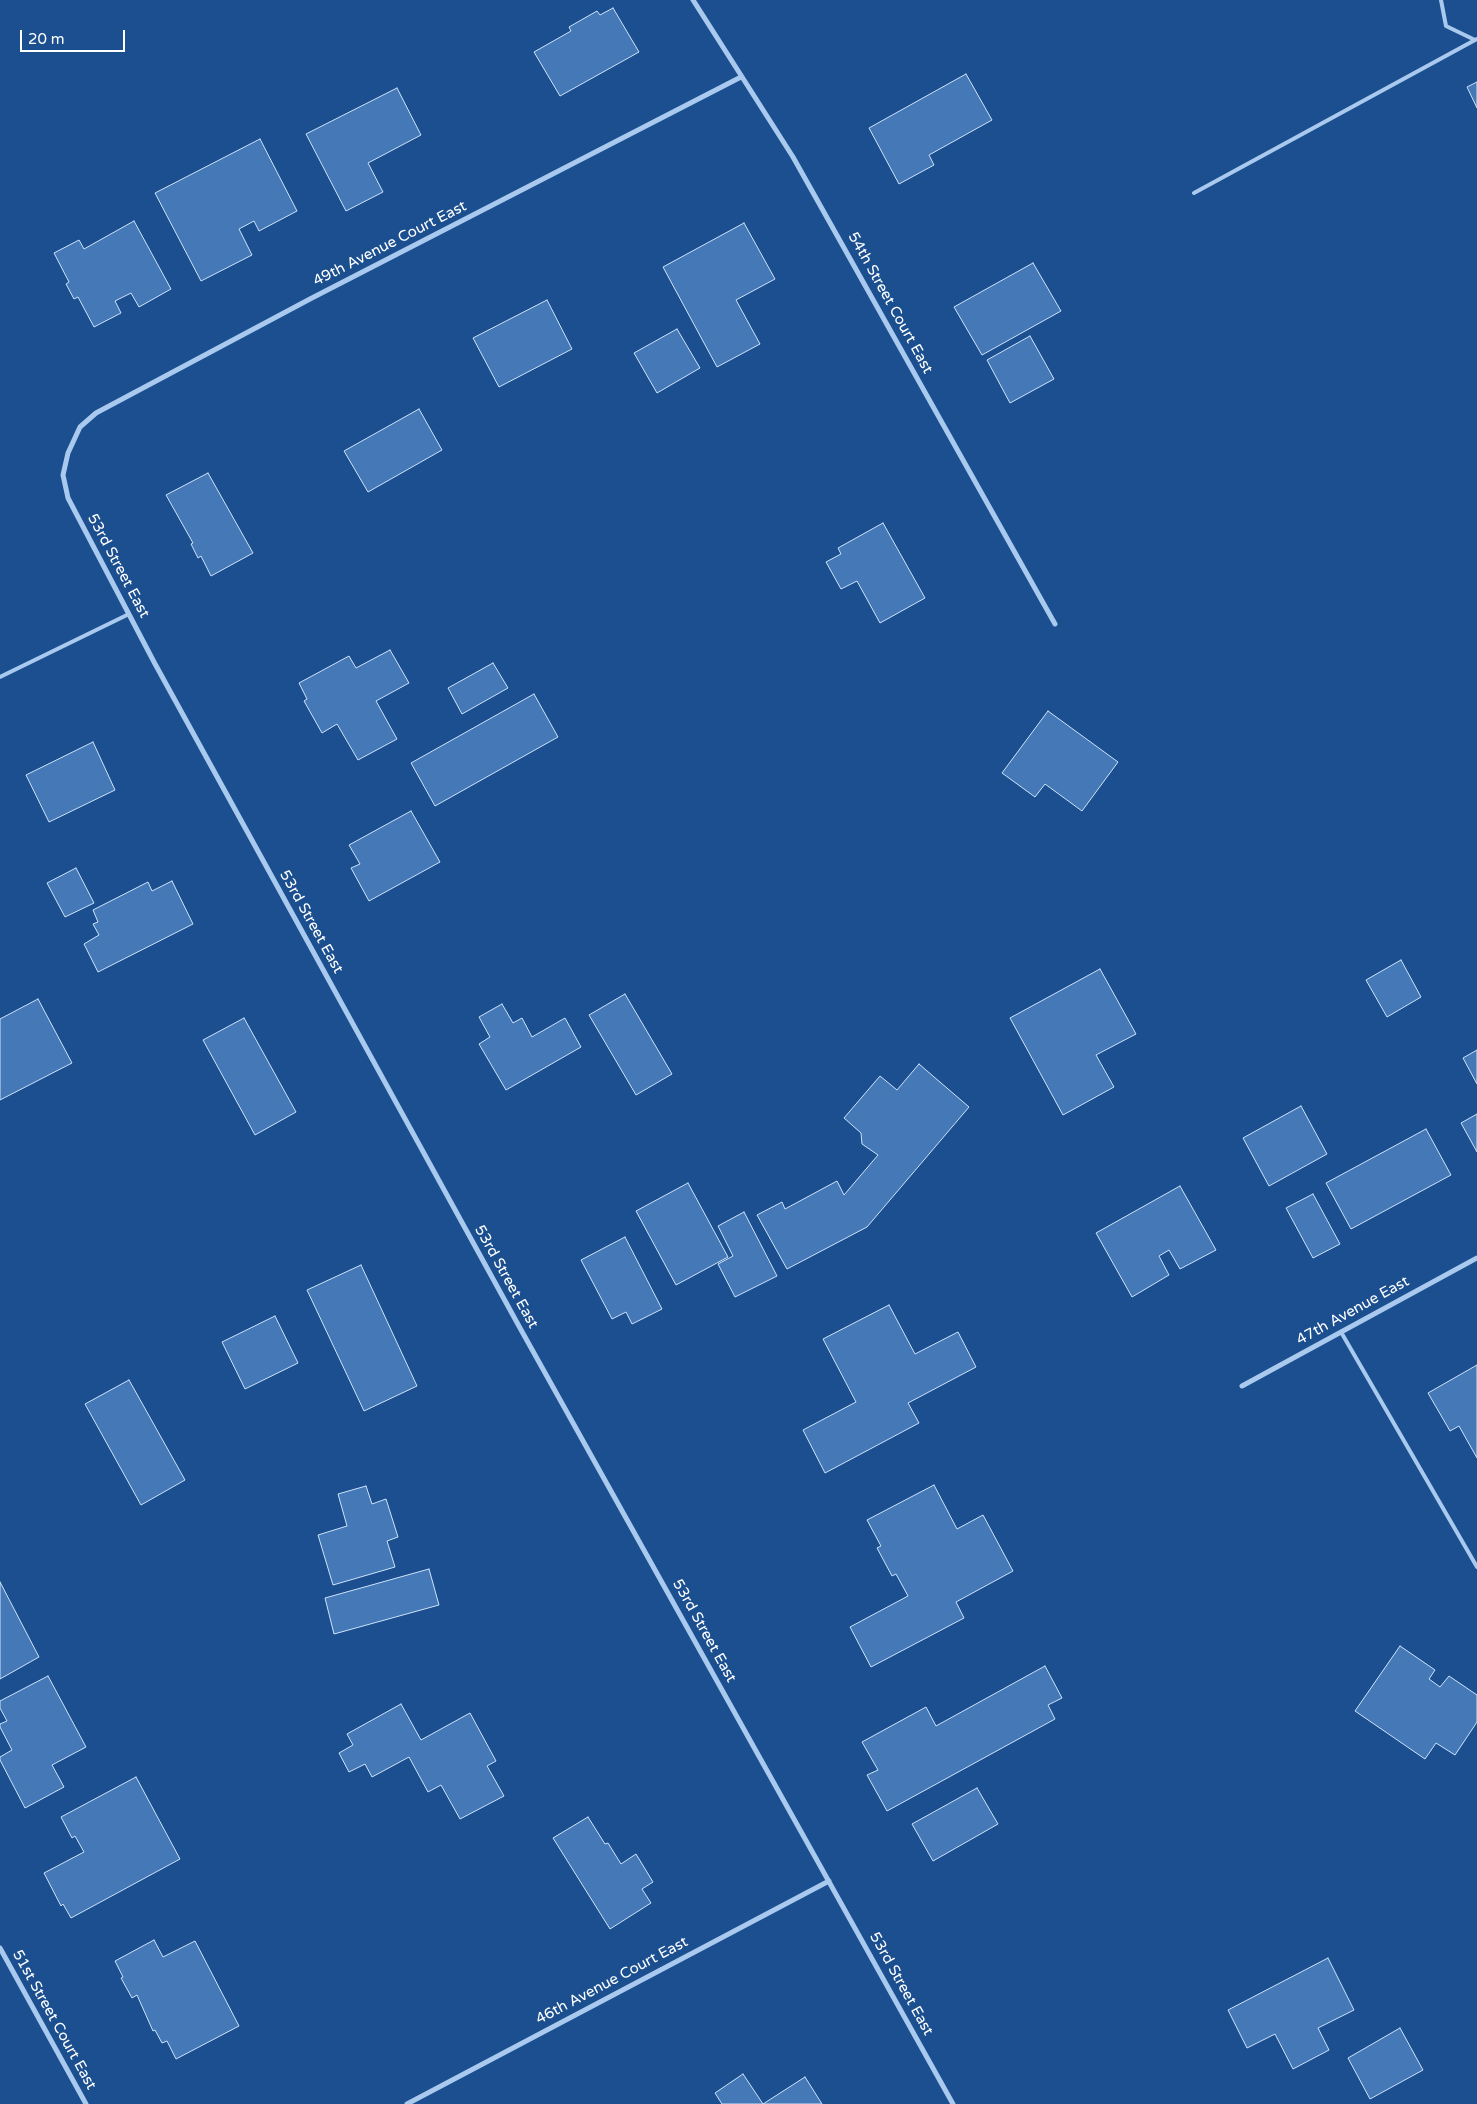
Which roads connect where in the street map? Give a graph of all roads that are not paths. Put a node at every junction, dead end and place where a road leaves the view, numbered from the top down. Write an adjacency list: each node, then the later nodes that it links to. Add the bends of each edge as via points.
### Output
1 (693, 0): 4 (street, 54th Street Court East)
2 (1441, 0): 3 (lane, via 1446,26)
3 (1476, 39): 5 (lane)
4 (741, 77): 6 (street, 49th Avenue Court East, via 96,413 80,427); 8 (street, 54th Street Court East, via 793,157)
5 (1194, 193)
6 (68, 453): 7 (street, 53rd Street East, via 63,475 68,498)
7 (129, 614): 9 (lane); 14 (street, 53rd Street East, via 515,1320)
8 (1055, 624)
9 (0, 677)
10 (1477, 1258): 11 (street, 47th Avenue East)
11 (1340, 1332): 12 (street, 47th Avenue East); 13 (lane)
12 (1242, 1386)
13 (1477, 1567)
14 (829, 1881): 17 (street, 46th Avenue Court East); 18 (street, 53rd Street East)
15 (0, 1948): 16 (street, 51st Street Court East)
16 (86, 2104)
17 (407, 2104)
18 (953, 2104)

